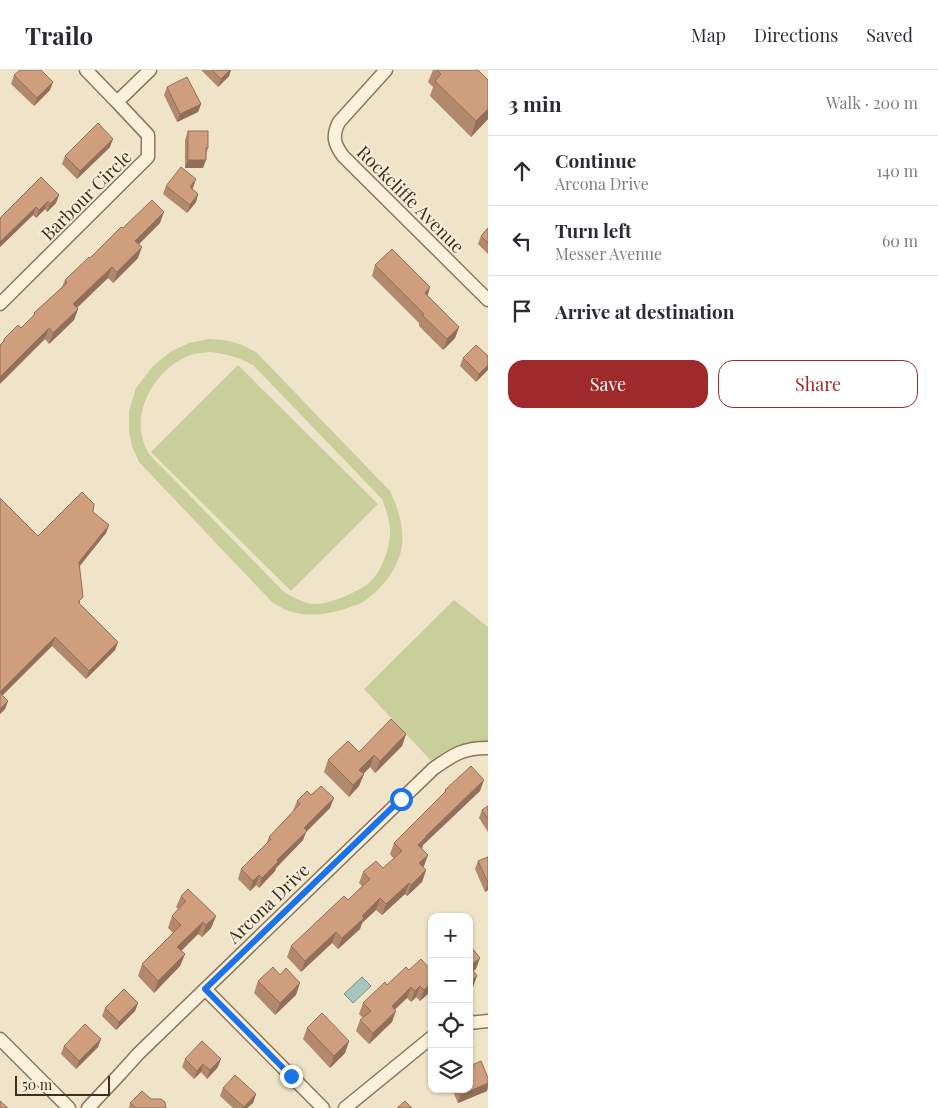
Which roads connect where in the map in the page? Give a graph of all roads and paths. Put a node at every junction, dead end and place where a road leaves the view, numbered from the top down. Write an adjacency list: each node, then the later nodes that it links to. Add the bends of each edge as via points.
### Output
1 (86, 70): 4 (street, Barbour Circle)
2 (150, 70): 4 (street)
3 (386, 70): 5 (street, Rockcliffe Avenue, via 340,122 335,131 338,149)
4 (117, 102): 6 (street, Barbour Circle, via 148,135 148,157)
5 (488, 300)
6 (0, 304)
7 (488, 748): 8 (street, Arcona Drive, via 460,752 433,768)
8 (205, 989): 14 (street, Arcona Drive); 15 (street)
9 (488, 1021): 10 (street)
10 (473, 1023)
11 (0, 1040): 13 (street)
12 (428, 1040): 16 (street)
13 (69, 1108)
14 (88, 1108)
15 (323, 1108)
16 (345, 1108)

